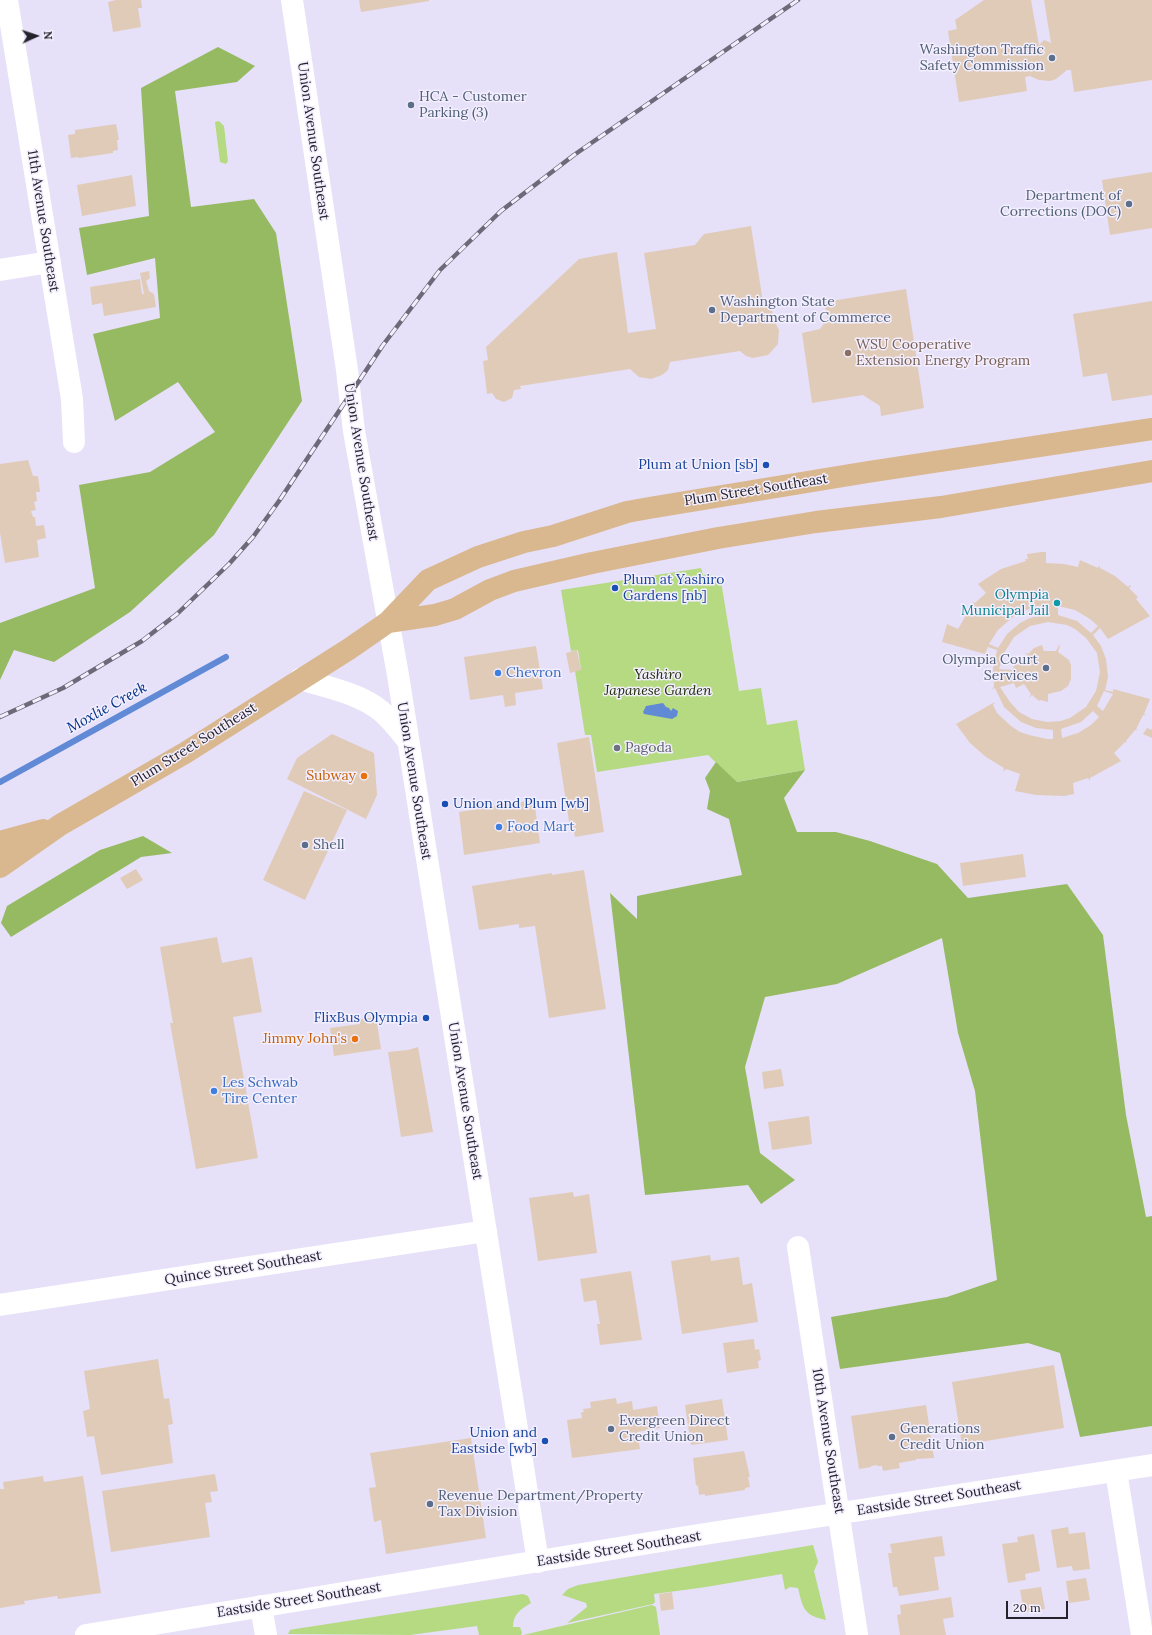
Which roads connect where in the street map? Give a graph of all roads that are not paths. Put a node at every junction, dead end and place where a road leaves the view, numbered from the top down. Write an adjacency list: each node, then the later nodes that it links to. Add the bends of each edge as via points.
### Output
1 (7, 0): 3 (street, 11th Avenue Southeast)
2 (292, 0): 8 (street, Union Avenue Southeast, via 354,430)
3 (50, 262): 4 (street); 6 (street, 11th Avenue Southeast, via 72,399)
4 (0, 270)
5 (1152, 429): 8 (main road, Plum Street Southeast, via 628,512 478,557 428,580)
6 (74, 442)
7 (1152, 471): 8 (main road, Plum Street Southeast, via 940,507 816,522 600,561 514,581 436,616)
8 (388, 622): 9 (main road, Plum Street Southeast); 10 (street, Union Avenue Southeast)
9 (300, 679): 10 (street, via 365,701 381,711); 11 (main road, Plum Street Southeast, via 184,753)
10 (408, 741): 14 (street, Union Avenue Southeast)
11 (60, 825): 12 (main road); 13 (main road, Plum Street Southeast)
12 (0, 842)
13 (0, 867)
14 (486, 1231): 16 (street, Quince Street Southeast); 20 (street, Union Avenue Southeast)
15 (798, 1247): 19 (street, 10th Avenue Southeast)
16 (0, 1305)
17 (1152, 1465): 18 (street, Eastside Street Southeast)
18 (1116, 1471): 19 (street, Eastside Street Southeast); 25 (street)
19 (839, 1514): 20 (street, Eastside Street Southeast); 24 (street, 10th Avenue Southeast)
20 (538, 1562): 21 (street, Eastside Street Southeast)
21 (261, 1606): 22 (street, Eastside Street Southeast); 23 (street)
22 (86, 1635)
23 (266, 1635)
24 (857, 1635)
25 (1142, 1635)

